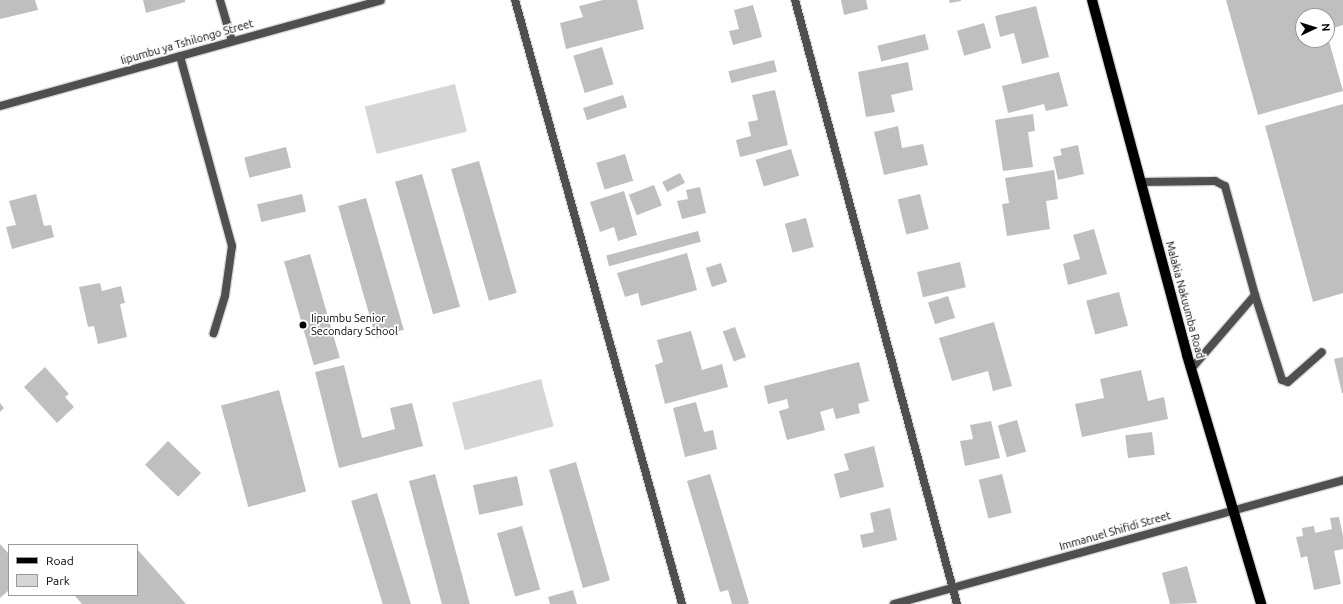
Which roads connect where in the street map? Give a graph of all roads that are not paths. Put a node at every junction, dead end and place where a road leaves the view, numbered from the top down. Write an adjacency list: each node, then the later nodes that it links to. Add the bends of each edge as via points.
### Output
1 (220, 0): 6 (street)
2 (381, 0): 6 (street, Iipumbu ya Tshilongo Street)
3 (516, 0): 17 (street)
4 (795, 0): 16 (street)
5 (1092, 0): 9 (main road, Malakia Nakuumba Road)
6 (232, 41): 7 (street, Iipumbu ya Tshilongo Street)
7 (180, 56): 8 (street, Iipumbu ya Tshilongo Street); 11 (street, via 232,246 225,296)
8 (0, 106)
9 (1141, 182): 10 (street, via 1215,181 1224,186); 13 (main road, Malakia Nakuumba Road)
10 (1255, 295): 12 (street, via 1282,380 1288,382); 13 (street)
11 (214, 333)
12 (1322, 352)
13 (1192, 368): 15 (main road, Malakia Nakuumba Road)
14 (1343, 480): 15 (street, Immanuel Shifidi Street)
15 (1234, 510): 16 (street, Immanuel Shifidi Street); 20 (main road, Malakia Nakuumba Road)
16 (953, 588): 18 (street, Immanuel Shifidi Street); 19 (street)
17 (682, 604)
18 (894, 604)
19 (957, 604)
20 (1261, 604)

